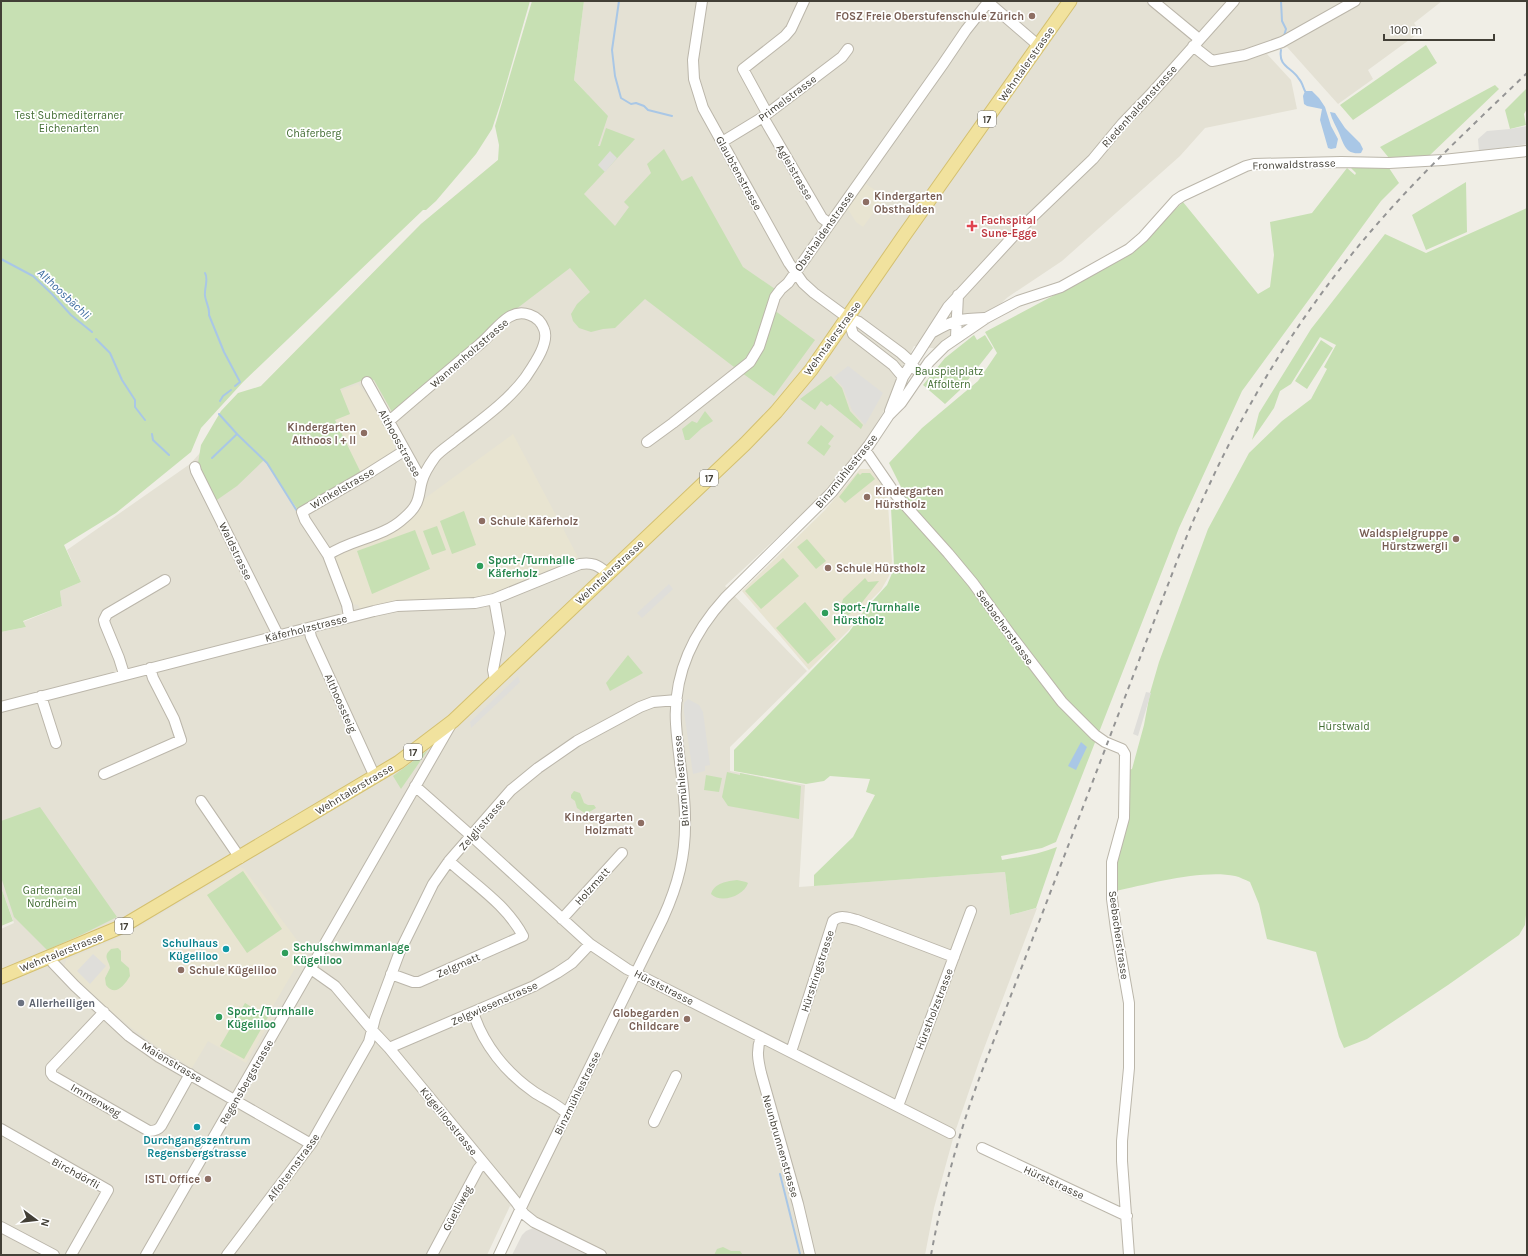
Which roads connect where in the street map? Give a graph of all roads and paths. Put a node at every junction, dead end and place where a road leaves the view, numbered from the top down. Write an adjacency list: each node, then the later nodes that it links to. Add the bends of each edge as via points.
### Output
1 (702, 1): 12 (street, Glaubtenstrasse, via 695,40 694,78 703,108)
2 (804, 1): 11 (street, Agleistrasse, via 785,36 743,69)
3 (1070, 1): 9 (main road, Wehntalerstrasse / 17)
4 (1153, 1): 8 (street)
5 (1234, 1): 8 (street, Riedenhaldenstrasse)
6 (1355, 1): 8 (street, via 1282,42 1245,55 1212,61)
7 (989, 2): 9 (street); 14 (street, Obsthaldenstrasse)
8 (1196, 43): 16 (street, Riedenhaldenstrasse, via 1093,159 1020,229)
9 (1039, 46): 17 (main road, Wehntalerstrasse / 17)
10 (848, 48): 11 (street, Primelstrasse, via 842,58)
11 (765, 115): 12 (street, Primelstrasse); 14 (street, Agleistrasse, via 822,218)
12 (722, 142): 15 (street, Glaubtenstrasse)
13 (1527, 151): 18 (street, Fronwaldstrasse, via 1416,162 1267,163 1246,166 1176,200 1129,249 1061,287 1018,301)
14 (830, 224): 15 (street, Obsthaldenstrasse)
15 (795, 272): 17 (street, Glaubtenstrasse, via 814,293); 29 (street, Obsthaldenstrasse, via 775,297 759,347 750,362)
16 (958, 295): 19 (street); 20 (street, Riedenhaldenstrasse, via 942,314)
17 (848, 318): 23 (street, via 859,322); 25 (street, via 853,334 893,365); 35 (main road, Wehntalerstrasse / 17, via 811,370 776,412)
18 (986, 318): 19 (street, Fronwaldstrasse); 21 (street, Fronwaldstrasse)
19 (958, 319): 20 (street, Fronwaldstrasse); 21 (street)
20 (932, 332): 22 (street, via 934,340); 23 (street, Riedenhaldenstrasse)
21 (956, 337): 22 (street, Fronwaldstrasse)
22 (945, 346): 24 (street, Fronwaldstrasse)
23 (912, 362): 24 (street); 25 (street, Binzmühlestrasse)
24 (919, 376): 25 (street); 27 (street, Binzmühlestrasse)
25 (903, 377): 27 (street, Binzmühlestrasse)
26 (368, 382): 28 (street, Althoosstrasse)
27 (889, 415): 30 (street, Binzmühlestrasse)
28 (388, 422): 31 (street, Althoosstrasse); 33 (street, Wannenholzstrasse, via 509,317 517,314 530,315 542,324 546,337 544,346 526,376 495,409 435,457)
29 (647, 442)
30 (865, 450): 45 (street, Binzmühlestrasse, via 832,492 711,613 688,655); 84 (street, Seebacherstrasse, via 896,495 973,583 1062,702 1095,735 1122,749 1125,754 1124,818 1112,862 1112,899 1129,1003 1129,1068 1122,1141)
31 (404, 451): 33 (street, Althoosstrasse); 34 (street, Winkelstrasse, via 302,512)
32 (196, 467): 40 (street, Waldstrasse)
33 (422, 481): 34 (street, Althoosstrasse, via 418,500 403,520 380,532 339,547)
34 (328, 555): 38 (street)
35 (608, 573): 37 (street, Käferholzstrasse, via 593,564 580,564); 43 (main road, Wehntalerstrasse / 17)
36 (165, 580): 42 (street, via 107,614 104,620)
37 (494, 599): 38 (street, Käferholzstrasse, via 457,605 397,606); 43 (street, via 500,633 493,670)
38 (349, 617): 39 (street, Käferholzstrasse)
39 (309, 628): 40 (street, Käferholzstrasse); 50 (street, Althoossteig)
40 (278, 635): 41 (street, Käferholzstrasse)
41 (150, 668): 42 (street, Käferholzstrasse); 49 (street, via 181,740)
42 (124, 674): 44 (street, Käferholzstrasse)
43 (495, 680): 47 (main road, Wehntalerstrasse / 17)
44 (41, 696): 46 (street, Käferholzstrasse); 48 (street)
45 (677, 700): 53 (street, Zelglistrasse, via 640,706 557,753 511,790); 63 (street, Binzmühlestrasse, via 676,723 686,818 682,862 675,891)
46 (1, 707)
47 (453, 721): 50 (main road, Wehntalerstrasse / 17); 51 (street, Regensbergstrasse)
48 (56, 743)
49 (104, 774)
50 (375, 777): 55 (main road, Wehntalerstrasse / 17)
51 (414, 786): 53 (street, Hürststrasse); 62 (street, Regensbergstrasse)
52 (201, 801): 55 (street)
53 (471, 835): 56 (street, Zelglistrasse); 58 (street, Hürststrasse)
54 (622, 853): 58 (street, Holzmatt)
55 (240, 858): 60 (main road, Wehntalerstrasse / 17, via 124,926)
56 (449, 861): 64 (street, Zelglistrasse, via 433,884); 64 (street, Zelgmatt, via 507,912 523,936 419,982)
57 (971, 911): 61 (street, Hürstholzstrasse)
58 (562, 919): 59 (street, Hürststrasse)
59 (590, 944): 63 (street, Hürststrasse); 67 (street, Zelgwiesenstrasse, via 572,963 557,973 528,989)
60 (50, 957): 65 (main road, Wehntalerstrasse / 17); 66 (street, Maienstrasse, via 75,986)
61 (954, 957): 71 (street, Hürstringstrasse, via 857,920 837,917 833,921); 75 (street, Hürstholzstrasse)
62 (311, 969): 68 (street, Kügeliloostrasse, via 335,986); 74 (street, Regensbergstrasse)
63 (636, 973): 69 (street, Hürststrasse); 76 (street, Binzmühlestrasse)
64 (391, 974): 68 (street, Zelglistrasse)
65 (1, 977)
66 (104, 1012): 72 (street, Maienstrasse, via 129,1036); 72 (street, Immenweg, via 51,1068 53,1076 154,1131 161,1126)
67 (473, 1012): 70 (street, Zelgwiesenstrasse); 76 (street, via 483,1036 509,1071)
68 (372, 1030): 70 (street, Kügeliloostrasse); 80 (street, Affolternstrasse, via 369,1042)
69 (761, 1037): 71 (street, Hürststrasse); 93 (street, Neunbrunnenstrasse, via 757,1056)
70 (389, 1048): 82 (street, Kügeliloostrasse)
71 (791, 1052): 75 (street, Hürststrasse)
72 (190, 1074): 74 (street, Maienstrasse)
73 (676, 1076): 77 (street)
74 (235, 1099): 80 (street, Maienstrasse); 88 (street, Regensbergstrasse)
75 (898, 1106): 79 (street, Hürststrasse)
76 (567, 1114): 83 (street, Binzmühlestrasse)
77 (654, 1122)
78 (1, 1129): 87 (street, Birchdörfli, via 108,1190)
79 (950, 1133)
80 (311, 1144): 89 (street, Affolternstrasse)
81 (982, 1148): 84 (street, Hürststrasse)
82 (483, 1163): 83 (street, Kügeliloostrasse); 90 (street, Güetliweg)
83 (520, 1209): 91 (street, Binzmühlestrasse); 92 (street, Kügeliloostrasse, via 534,1222)
84 (1127, 1216): 94 (street, Seebacherstrasse)
85 (1, 1226): 86 (street)
86 (54, 1255)
87 (71, 1255)
88 (146, 1255)
89 (227, 1255)
90 (432, 1255)
91 (499, 1255)
92 (601, 1255)
93 (810, 1255)
94 (1129, 1255)

